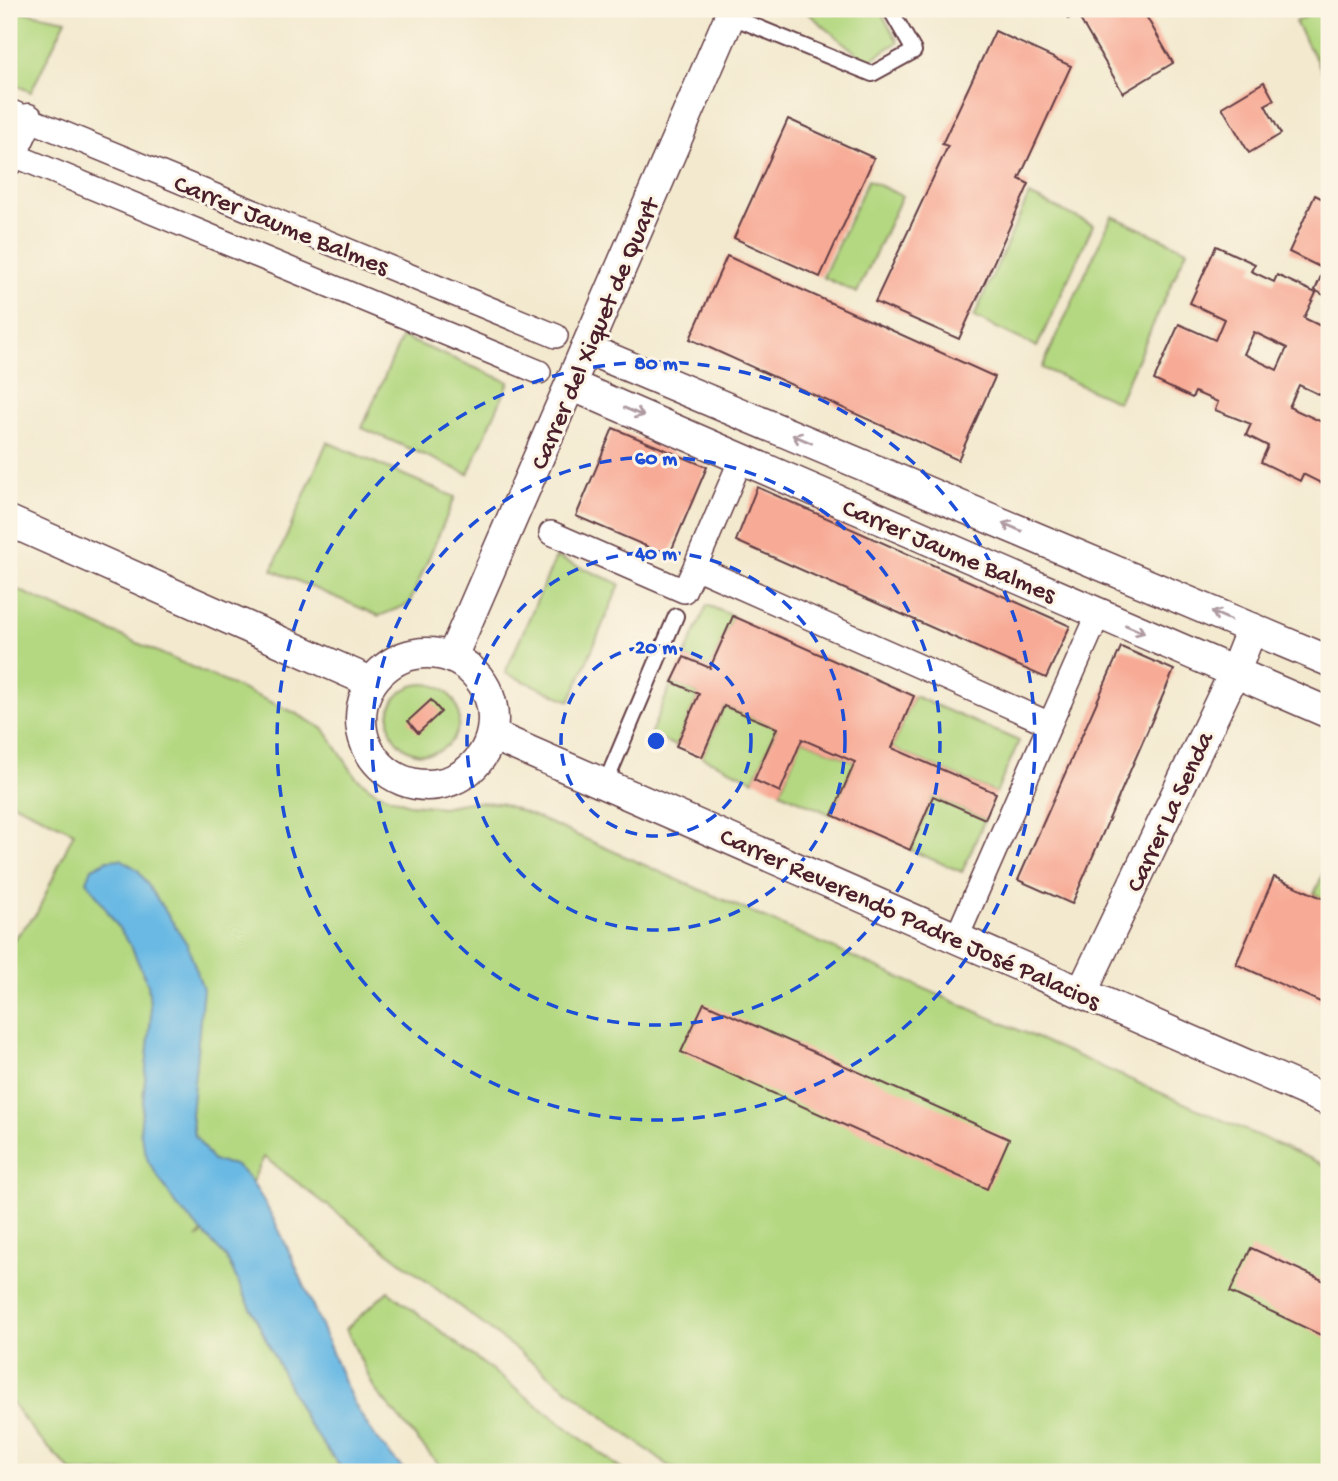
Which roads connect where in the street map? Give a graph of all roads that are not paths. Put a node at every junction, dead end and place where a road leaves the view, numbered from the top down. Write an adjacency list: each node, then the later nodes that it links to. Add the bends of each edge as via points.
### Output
1 (890, 9): 2 (lane, via 914,51 872,74)
2 (732, 13): 6 (street, Carrer del Xiquet de Quart)
3 (18, 115): 4 (street); 5 (street, Carrer Jaume Balmes)
4 (10, 156): 7 (street, Carrer Jaume Balmes)
5 (556, 335)
6 (587, 349): 8 (street, Carrer del Xiquet de Quart); 15 (street, Carrer Jaume Balmes, one-way to 6)
7 (539, 372)
8 (571, 385): 9 (street, Carrer Jaume Balmes, one-way to 9); 16 (street, Carrer del Xiquet de Quart)
9 (741, 458): 12 (street); 13 (street, Carrer Jaume Balmes)
10 (9, 521): 19 (street)
11 (551, 533): 12 (street, via 684,591)
12 (695, 567): 21 (street)
13 (1099, 613): 18 (street, Carrer Jaume Balmes, one-way to 18); 21 (street)
14 (676, 616): 23 (lane)
15 (1252, 628): 17 (street, Carrer Jaume Balmes); 18 (street, Carrer La Senda)
16 (453, 657): 19 (street, via 425,653 399,658); 22 (street, via 469,667 486,689 494,716)
17 (1329, 661)
18 (1235, 671): 20 (street, Carrer Jaume Balmes); 25 (street, Carrer La Senda)
19 (371, 682): 22 (street, via 362,704 360,727 367,749 381,768 400,780 423,786 446,783 467,773 483,756)
20 (1329, 713)
21 (1050, 724): 24 (street)
22 (492, 734): 23 (street, Carrer Reverendo Padre José Palacios)
23 (606, 782): 24 (street, Carrer Reverendo Padre José Palacios)
24 (957, 937): 25 (street, Carrer Reverendo Padre José Palacios)
25 (1082, 992): 26 (street, Carrer Reverendo Padre José Palacios)
26 (1329, 1101)

